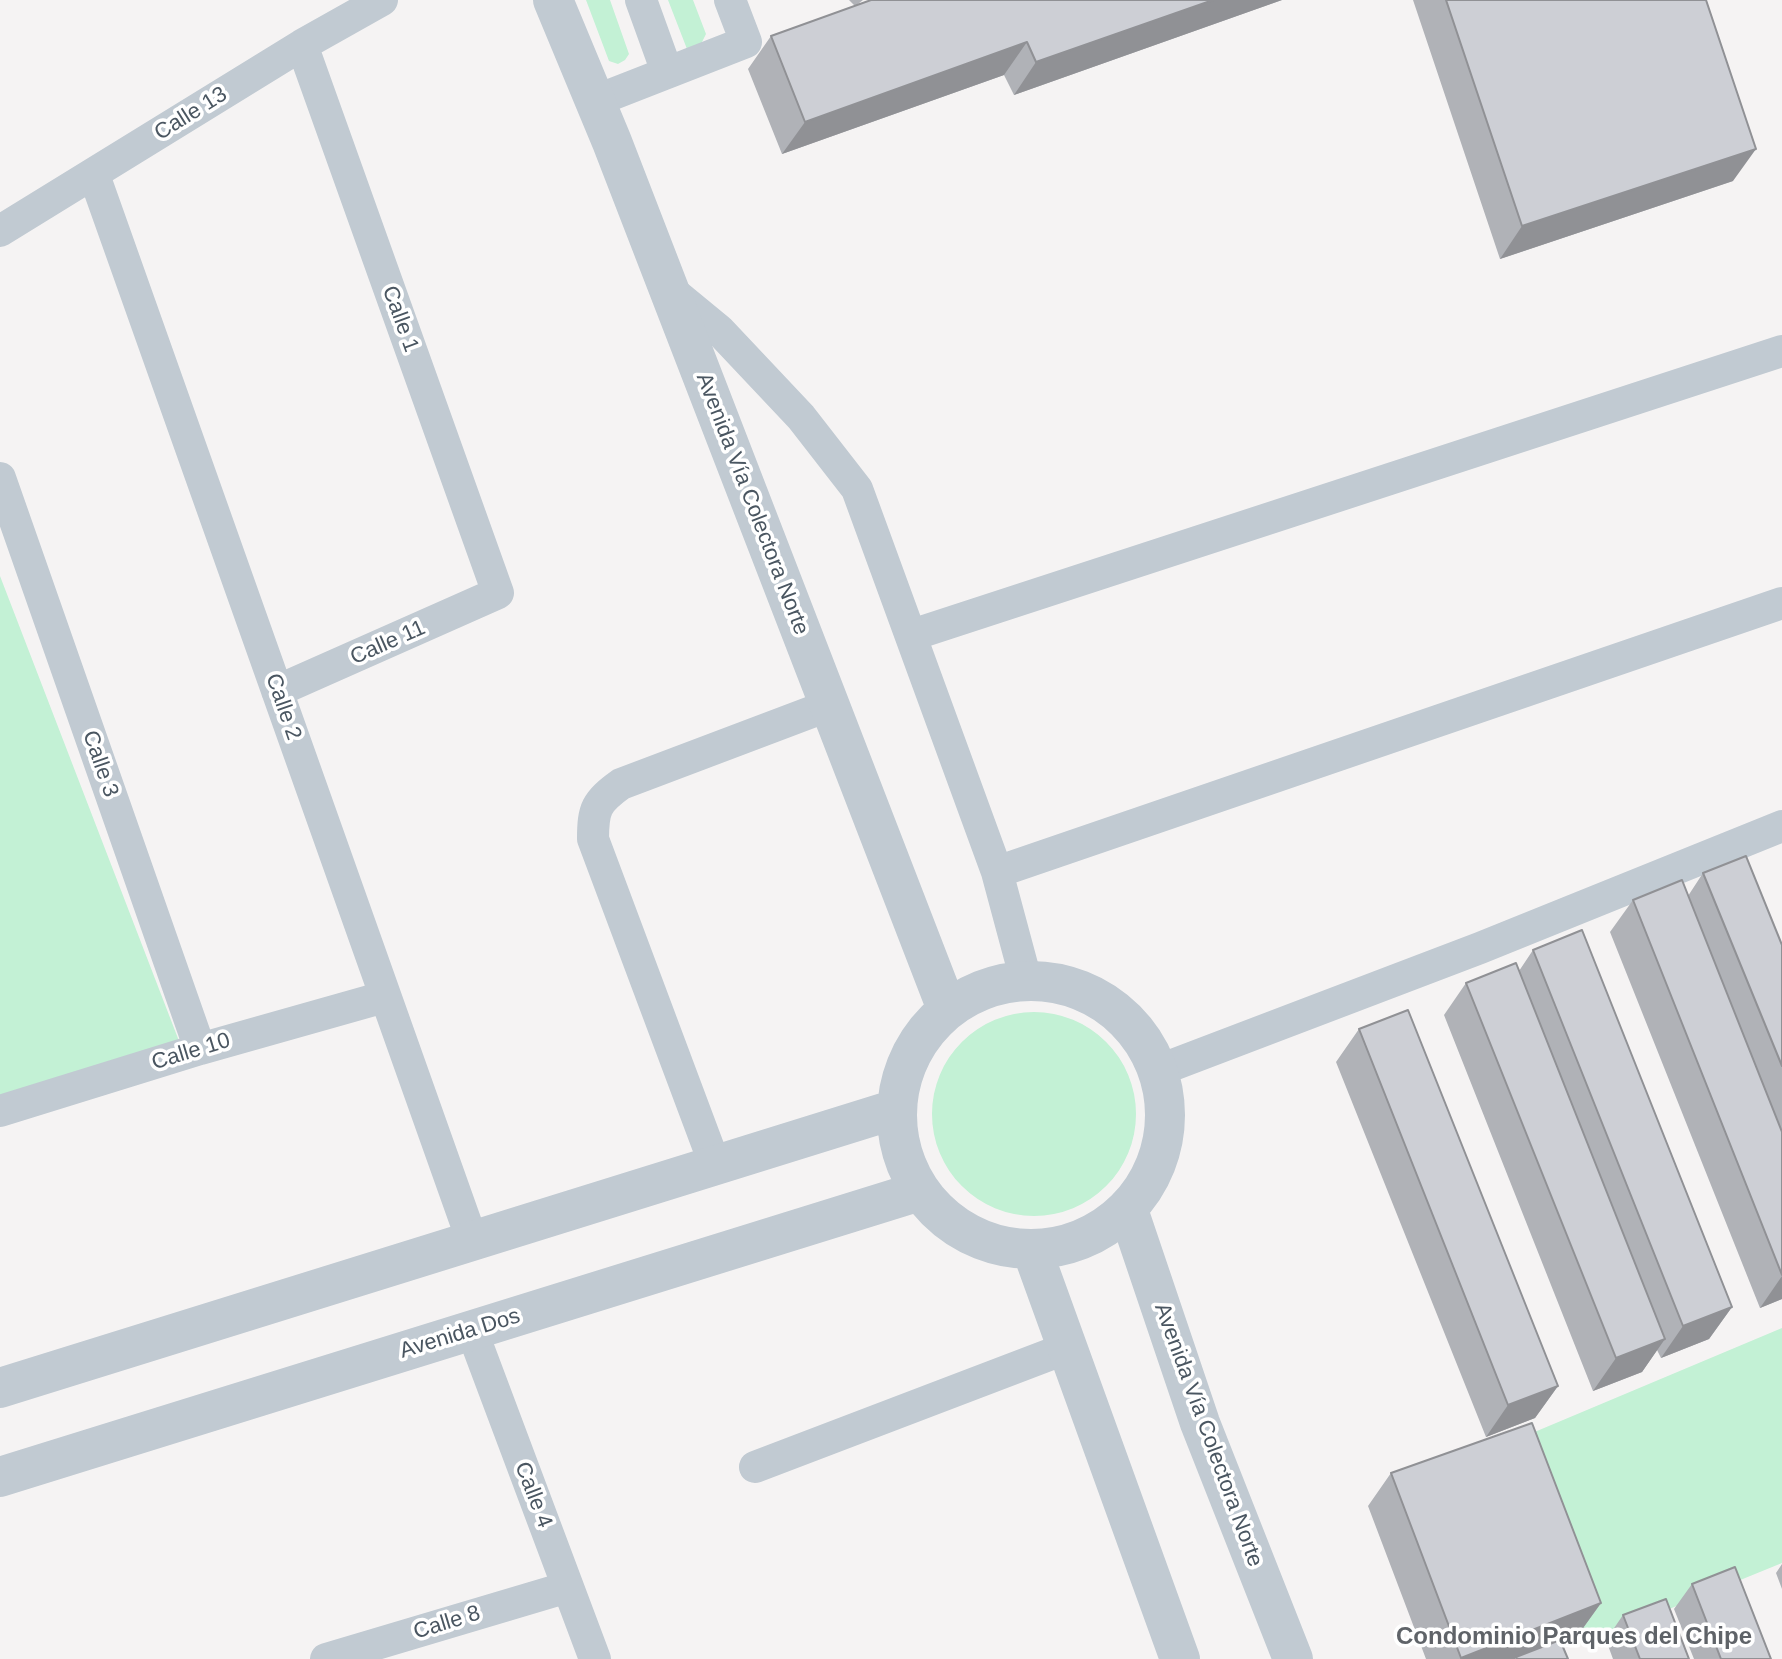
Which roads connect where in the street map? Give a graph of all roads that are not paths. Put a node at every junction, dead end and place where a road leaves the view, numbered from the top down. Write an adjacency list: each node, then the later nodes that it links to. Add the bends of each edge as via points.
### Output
1 (382, 0): 5 (street, Calle 13)
2 (553, 0): 7 (street, Avenida Vía Colectora Norte)
3 (641, 0): 6 (street)
4 (730, 0): 6 (street, via 746,42)
5 (302, 45): 8 (street, Calle 13); 13 (street, Calle 1)
6 (667, 72): 7 (street)
7 (595, 101): 10 (street, Avenida Vía Colectora Norte)
8 (94, 175): 9 (street, Calle 13); 16 (street, Calle 2)
9 (0, 231)
10 (668, 288): 15 (street, via 719,330 791,406 857,489); 17 (street, Avenida Vía Colectora Norte)
11 (1782, 351): 15 (street)
12 (1, 485): 23 (street, Calle 3)
13 (498, 593): 16 (street, Calle 11)
14 (1782, 603): 19 (street)
15 (912, 635): 19 (street)
16 (277, 691): 21 (street, Calle 2)
17 (830, 705): 22 (street, Avenida Vía Colectora Norte); 27 (street, via 621,784 593,813 593,839)
18 (1782, 826): 24 (street)
19 (997, 872): 20 (street)
20 (1026, 980): 22 (street, via 985,988); 24 (street, via 1096,997 1133,1029)
21 (384, 997): 23 (street, Calle 10); 30 (street, Calle 2)
22 (947, 1009): 25 (street, via 916,1043)
23 (200, 1049): 26 (street, Calle 10)
24 (1157, 1071): 29 (street, via 1164,1095 1162,1144 1155,1168)
25 (896, 1109): 27 (street); 28 (street, via 901,1152)
26 (0, 1111)
27 (715, 1165): 30 (street)
28 (920, 1191): 31 (street, via 958,1228 1006,1248); 32 (street, Avenida Dos)
29 (1128, 1210): 31 (street, via 1084,1240); 41 (street, Avenida Vía Colectora Norte, via 1200,1423)
30 (472, 1240): 34 (street)
31 (1032, 1250): 33 (street)
32 (472, 1331): 36 (street, Avenida Dos); 37 (street, Calle 4)
33 (1067, 1348): 35 (street); 40 (street)
34 (0, 1388)
35 (755, 1467)
36 (0, 1477)
37 (568, 1587): 38 (street, Calle 8); 39 (street, Calle 4)
38 (341, 1657)
39 (595, 1659)
40 (1180, 1659)
41 (1293, 1659)

